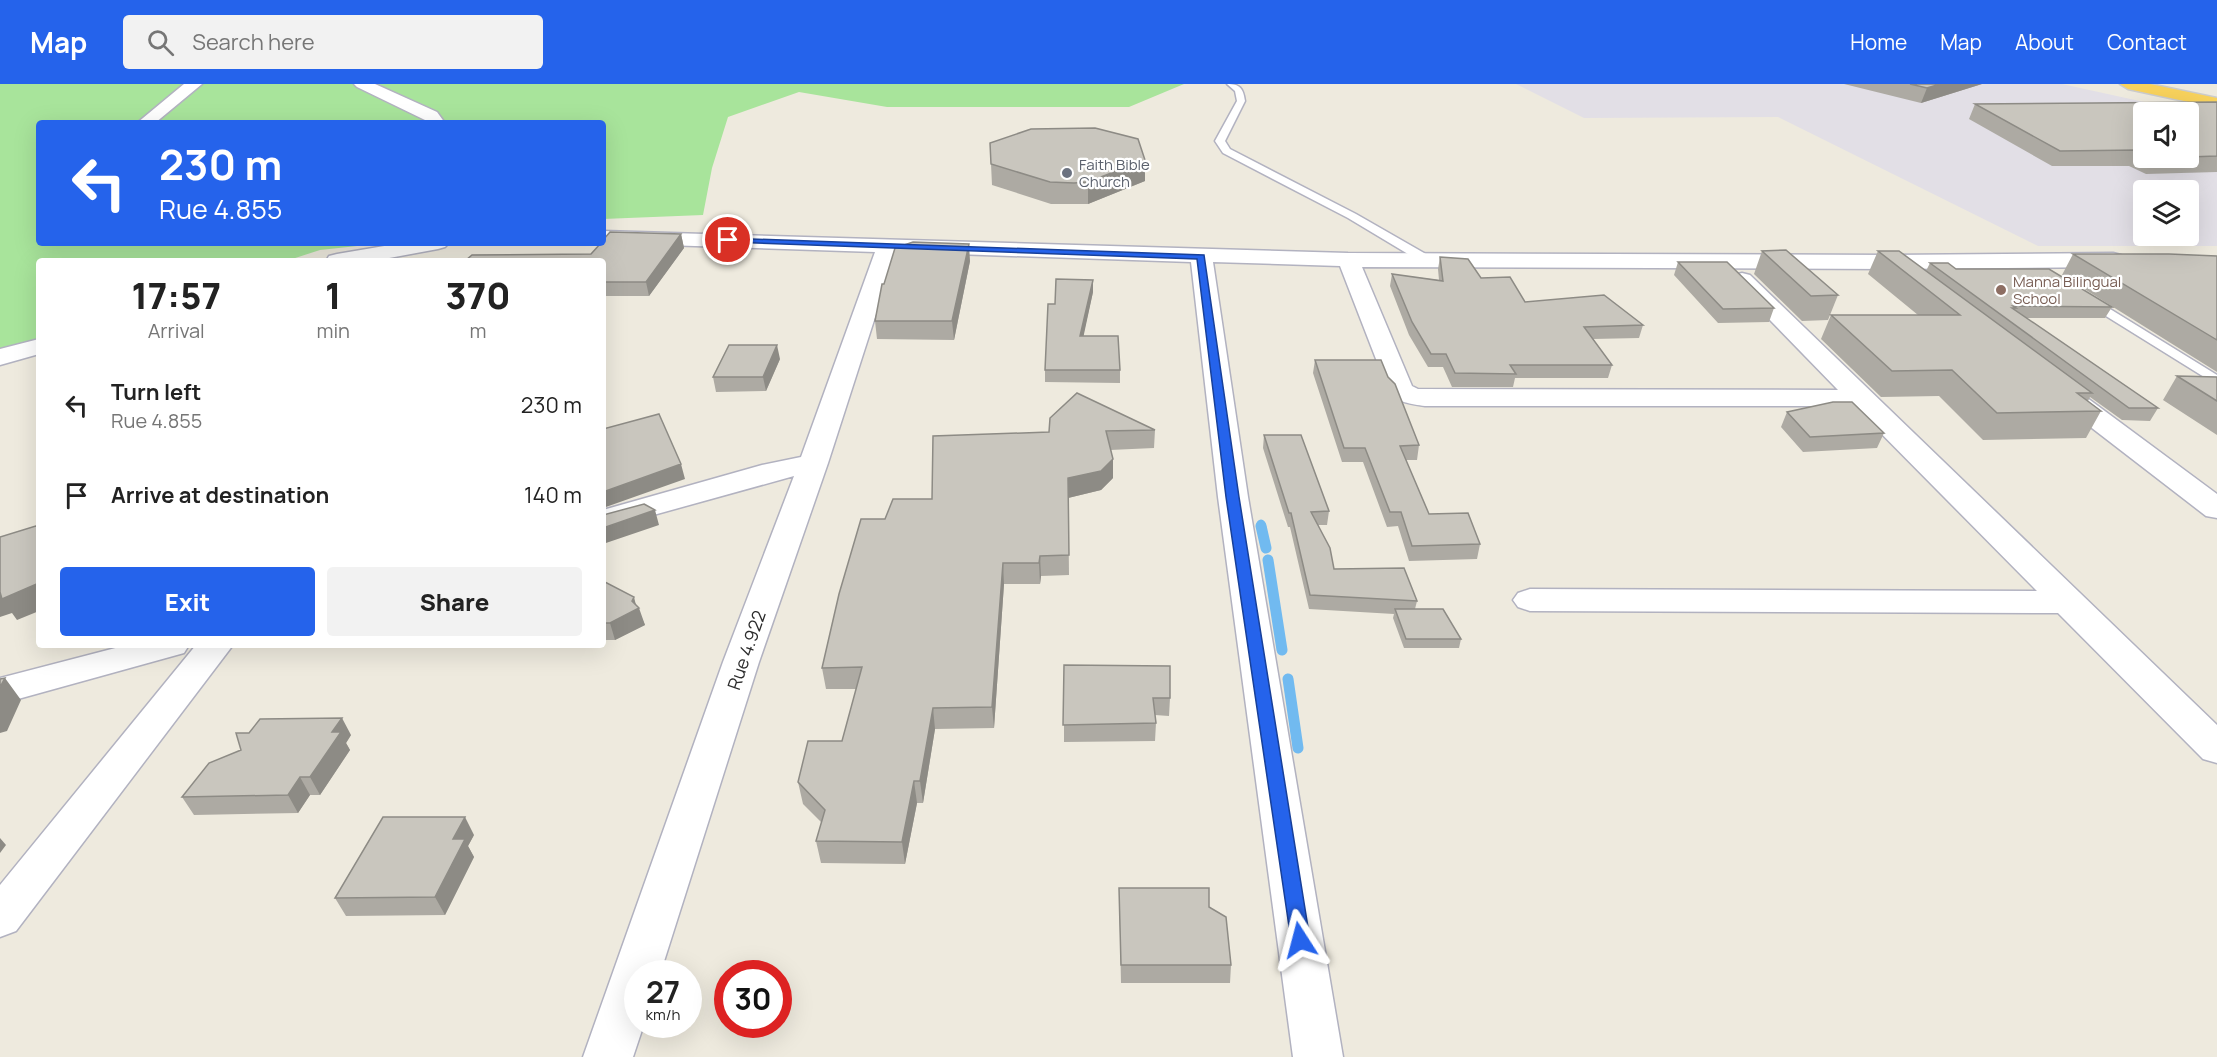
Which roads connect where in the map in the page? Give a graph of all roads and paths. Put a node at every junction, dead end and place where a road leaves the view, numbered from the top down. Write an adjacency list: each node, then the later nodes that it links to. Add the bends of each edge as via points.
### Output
1 (194, 84): 6 (street)
2 (362, 84): 7 (street)
3 (1232, 84): 14 (lane, via 1239,90 1241,101 1220,141 1226,151)
4 (2128, 84): 5 (highway)
5 (2217, 103)
6 (149, 120)
7 (434, 120)
8 (606, 237): 9 (street)
9 (888, 244): 11 (street); 27 (street, Rue 4.922)
10 (421, 246): 12 (street)
11 (1201, 257): 13 (street); 38 (street, via 1233,497)
12 (354, 258)
13 (1348, 260): 14 (street); 26 (street, via 1401,390 1411,396)
14 (1427, 260): 15 (street)
15 (1723, 260): 18 (street); 26 (street)
16 (2134, 260): 17 (street)
17 (2026, 261): 18 (street); 19 (lane)
18 (1891, 262): 20 (street)
19 (2047, 274)
20 (1919, 284)
21 (2077, 292): 25 (lane)
22 (36, 347): 23 (street)
23 (0, 357)
24 (2042, 377): 28 (street)
25 (2217, 381)
26 (1862, 398): 31 (street)
27 (813, 463): 29 (street, via 772,471); 37 (street, Rue 4.922, via 741,662)
28 (2217, 509)
29 (606, 519)
30 (1530, 600): 31 (street)
31 (2067, 602): 35 (street)
32 (160, 648): 34 (street)
33 (212, 648): 36 (street)
34 (0, 691)
35 (2217, 748)
36 (0, 918)
37 (608, 1057)
38 (1318, 1057)

